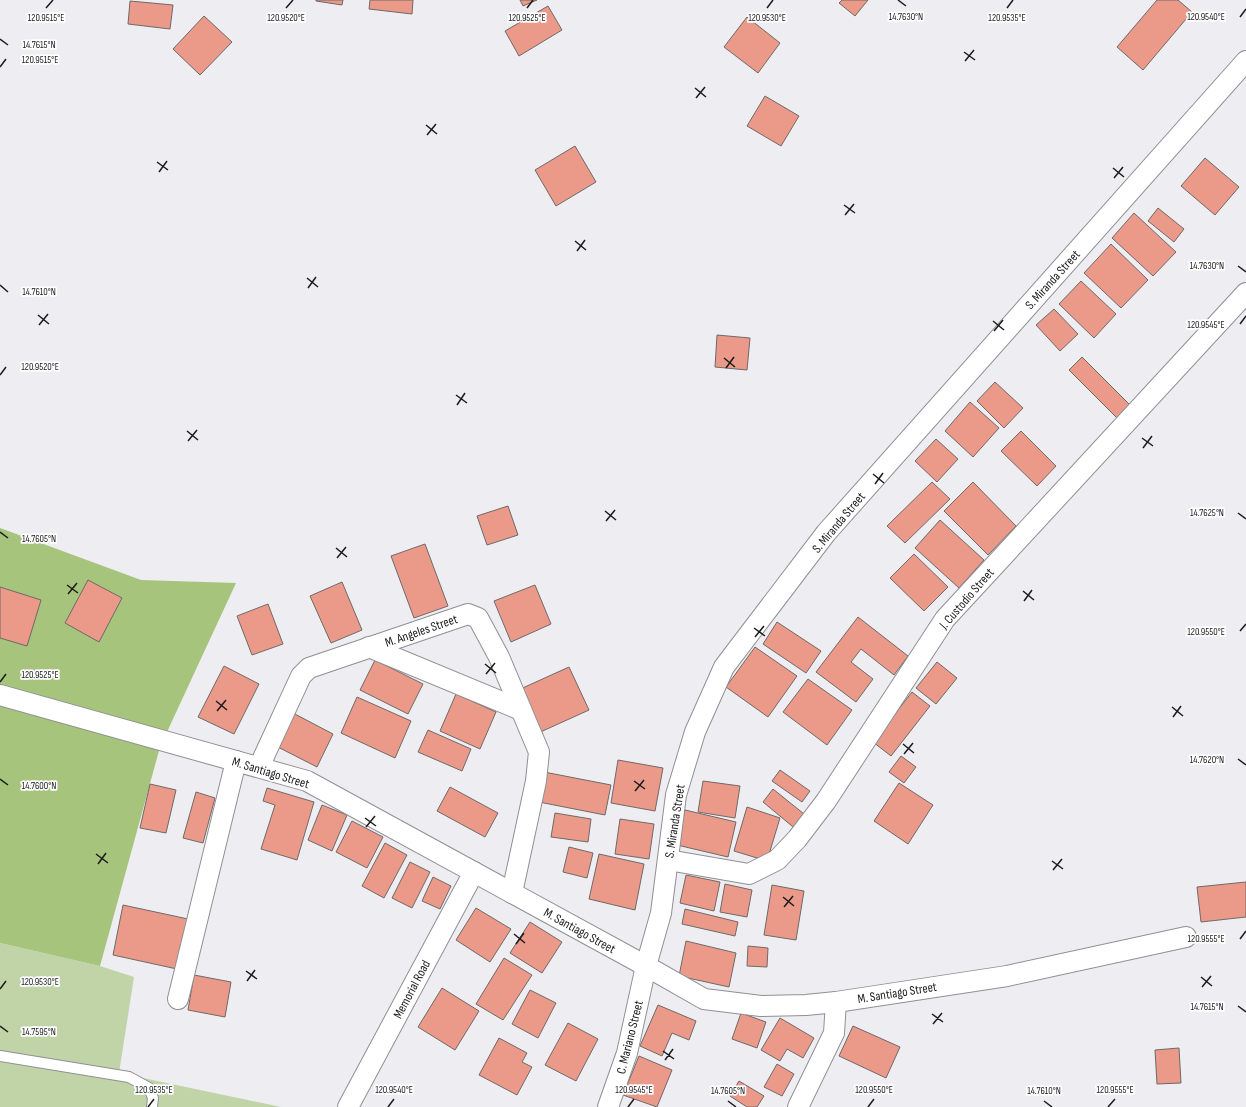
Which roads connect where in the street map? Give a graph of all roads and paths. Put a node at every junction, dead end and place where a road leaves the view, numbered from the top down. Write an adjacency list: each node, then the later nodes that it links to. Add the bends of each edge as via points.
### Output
1 (1246, 61): 8 (street, S. Miranda Street, via 826,533 724,667 695,732 676,795)
2 (1246, 293): 8 (street, J. Custodio Street, via 945,619 826,801 797,840 777,860 749,874)
3 (369, 647): 5 (street); 5 (street, M. Angeles Street, via 468,614 478,618 499,657); 7 (street, M. Angeles Street, via 309,668 301,676)
4 (0, 695): 6 (street, M. Santiago Street)
5 (521, 710): 10 (street, M. Angeles Street, via 539,752 536,781)
6 (236, 761): 7 (street, M. Santiago Street); 13 (street)
7 (259, 767): 9 (street, M. Santiago Street, via 307,781)
8 (668, 860): 12 (street, S. Miranda Street, via 661,913)
9 (474, 872): 10 (street, M. Santiago Street); 17 (street, Memorial Road)
10 (512, 893): 12 (street, M. Santiago Street)
11 (1186, 937): 14 (street, M. Santiago Street, via 1007,976)
12 (646, 966): 14 (street, M. Santiago Street, via 704,1000 761,1006); 18 (street, C. Mariano Street, via 626,1053)
13 (178, 999)
14 (836, 1002): 19 (street, via 834,1033)
15 (0, 1056): 16 (lane, via 129,1077 149,1088 153,1098)
16 (152, 1107)
17 (348, 1107)
18 (608, 1107)
19 (798, 1107)

